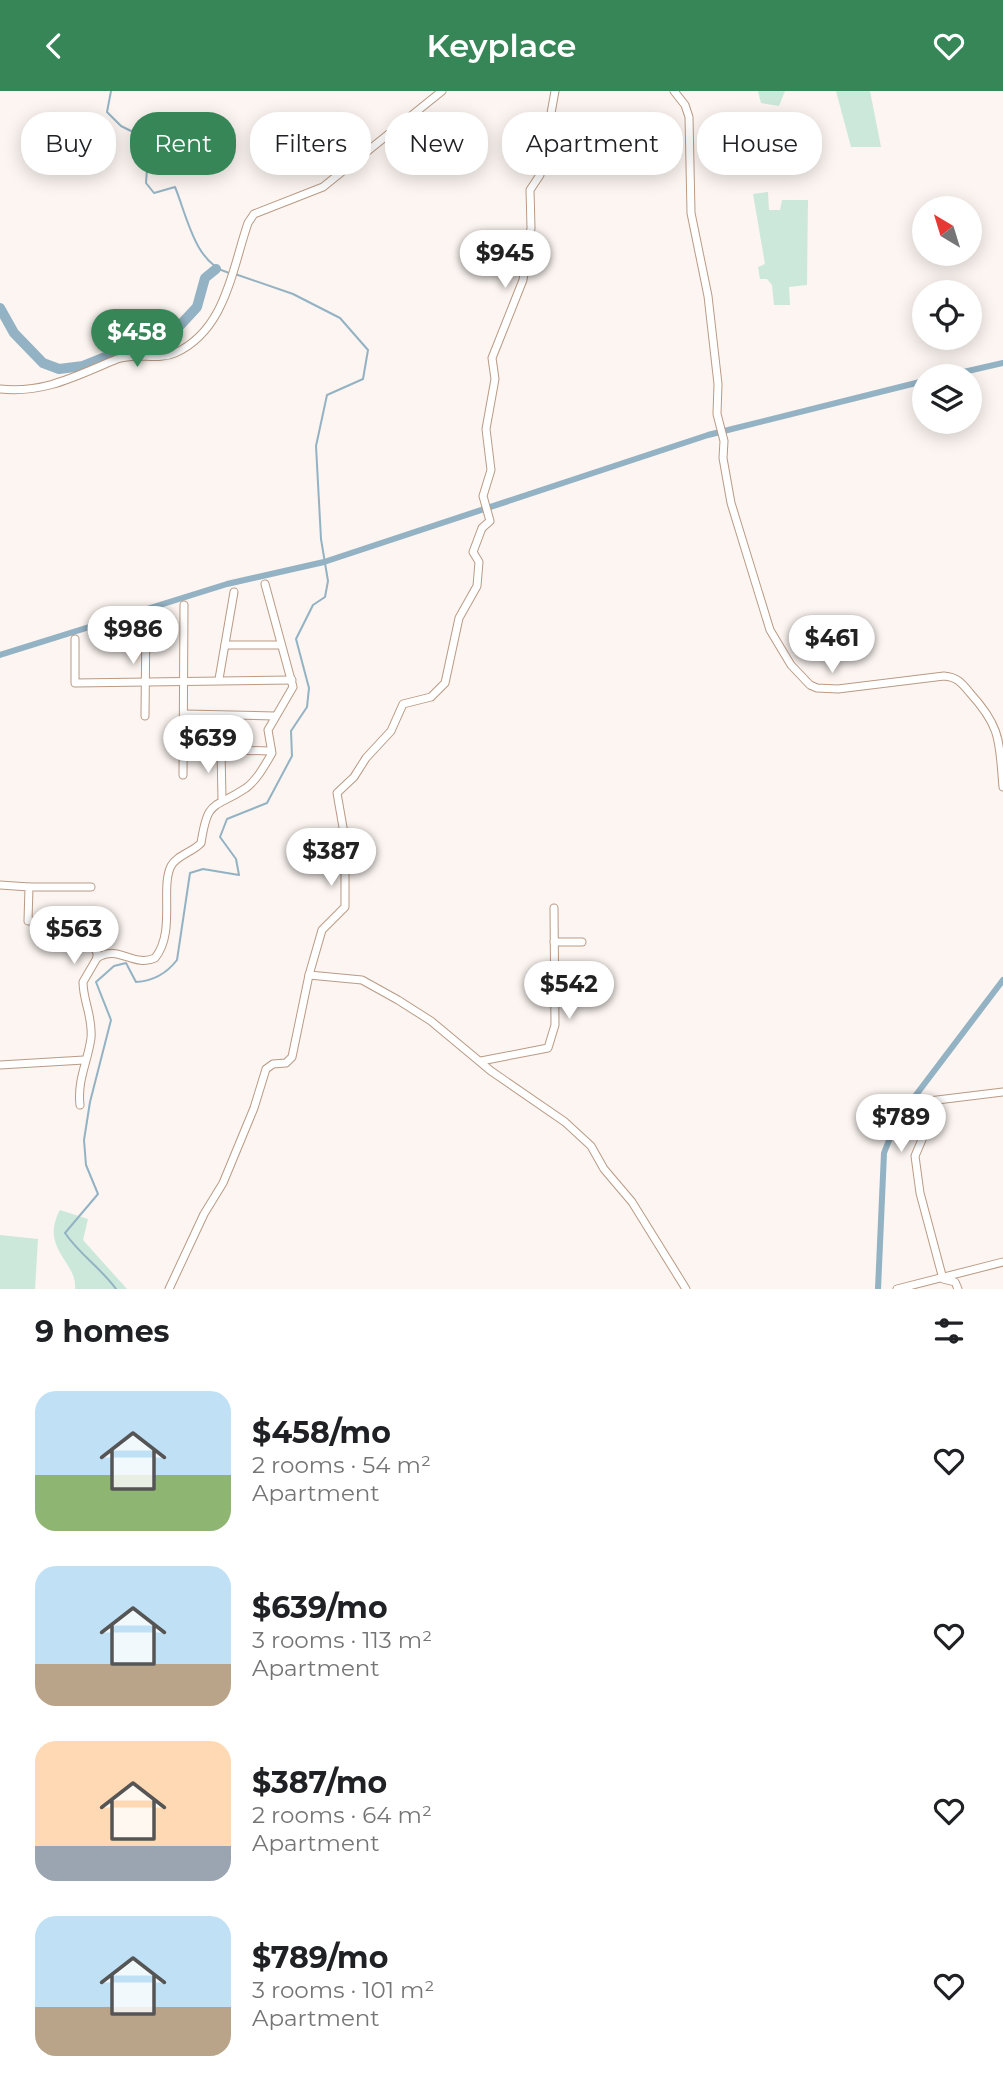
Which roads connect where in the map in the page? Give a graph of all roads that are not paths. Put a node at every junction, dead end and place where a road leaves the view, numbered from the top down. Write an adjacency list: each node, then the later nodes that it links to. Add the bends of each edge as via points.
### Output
1 (442, 91): 4 (street, via 323,187 254,214 209,326 174,354 119,359 48,387)
2 (555, 91): 32 (street, via 540,175 530,190 531,228 523,280 493,355 495,379 486,429 491,470 483,496 489,521 473,552 479,562 477,586 459,618 445,683 431,697 403,704 391,731 337,793 345,839 346,903 323,928)
3 (674, 91): 23 (street, via 689,117 691,213 708,296 723,458 773,637 791,665 810,685 822,689 944,676 958,679 994,720)
4 (0, 389)
5 (265, 583): 11 (street)
6 (234, 592): 10 (street)
7 (184, 605): 13 (street)
8 (146, 615): 15 (street)
9 (75, 639): 15 (street, via 75,683)
10 (225, 645): 11 (street); 12 (street)
11 (281, 645): 14 (street)
12 (219, 679): 13 (street); 14 (street)
13 (185, 680): 15 (street); 16 (street)
14 (292, 680): 18 (street, via 290,696)
15 (147, 681): 17 (street)
16 (184, 715): 18 (street); 19 (street)
17 (145, 716)
18 (275, 716): 21 (street, via 268,730)
19 (184, 749): 20 (street); 22 (street)
20 (221, 750): 21 (street); 24 (street)
21 (271, 751): 24 (street, via 247,787)
22 (183, 775)
23 (1003, 787)
24 (222, 799): 31 (street, via 208,813 201,843 170,868 159,953 144,962 114,953)
25 (0, 885): 26 (street)
26 (29, 887): 27 (street); 31 (street, via 27,921 82,921)
27 (91, 887)
28 (554, 908): 29 (street)
29 (554, 942): 30 (street); 34 (street, via 555,1025 548,1048)
30 (582, 942)
31 (97, 958): 33 (street, via 83,982 91,1021)
32 (309, 975): 34 (street, via 362,980 431,1021); 40 (street, via 292,1057 265,1071 223,1183)
33 (84, 1060): 35 (street); 37 (street)
34 (481, 1061): 41 (street, via 591,1146)
35 (0, 1065)
36 (1003, 1092): 39 (street, via 929,1101 924,1135 915,1156)
37 (80, 1105)
38 (1003, 1262): 39 (street)
39 (943, 1279): 42 (street); 43 (street, via 955,1282)
40 (169, 1289)
41 (686, 1289)
42 (897, 1289)
43 (958, 1289)

